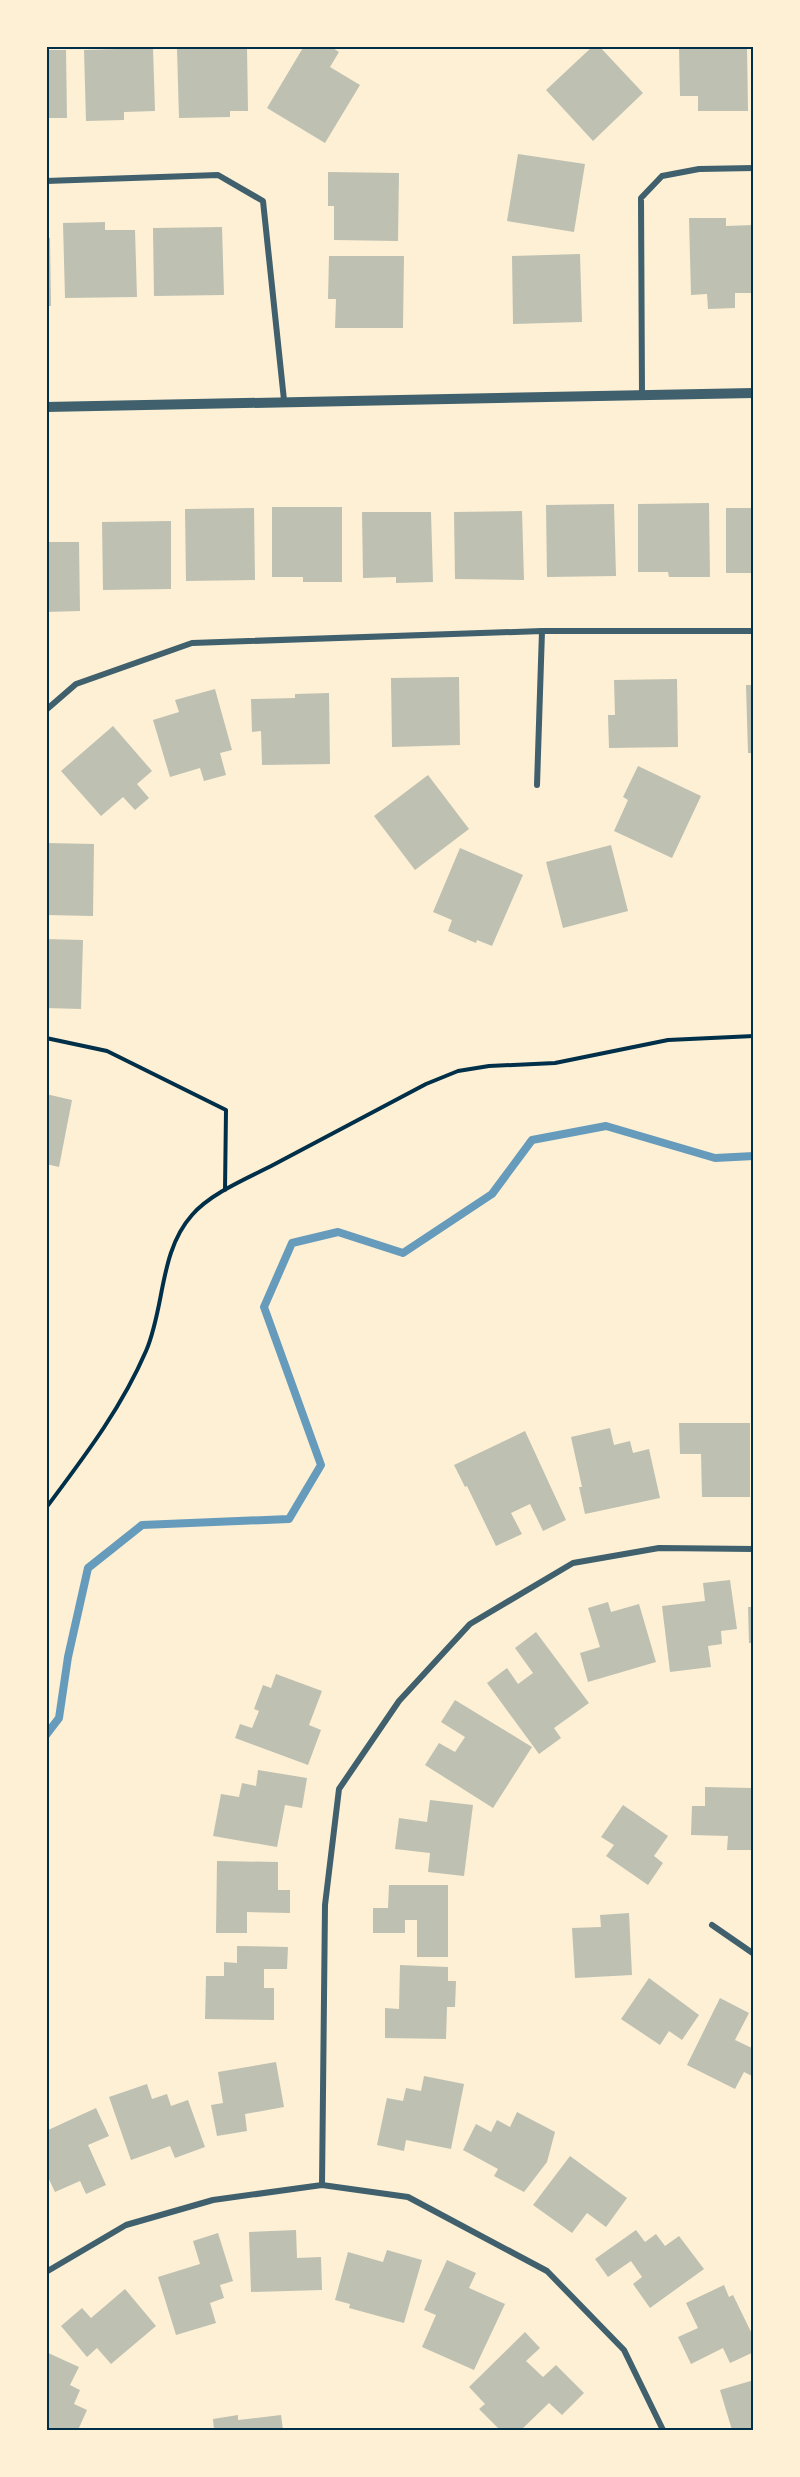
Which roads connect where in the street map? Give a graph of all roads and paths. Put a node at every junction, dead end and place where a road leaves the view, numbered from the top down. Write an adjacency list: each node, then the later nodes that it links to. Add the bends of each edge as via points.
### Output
1 (753, 168): 4 (street, via 699,169 662,176 640,198)
2 (46, 181): 5 (street, via 218,175 263,201)
3 (753, 393): 4 (street)
4 (642, 394): 5 (street)
5 (284, 400): 6 (street)
6 (46, 407)
7 (542, 631): 8 (street); 9 (street, via 192,643 76,684); 10 (street)
8 (753, 631)
9 (46, 710)
10 (537, 785)
11 (753, 1036): 13 (path, via 668,1040 555,1063 458,1071)
12 (46, 1038): 13 (path, via 107,1051 226,1110)
13 (225, 1190): 14 (path, via 193,1213 179,1233 147,1348 127,1392)
14 (46, 1508)
15 (753, 1549): 18 (street, via 659,1548 573,1563 470,1624 399,1701 352,1769 339,1789 325,1905)
16 (712, 1925): 17 (street)
17 (753, 1954)
18 (322, 2186): 19 (street, via 213,2200 126,2225); 20 (street, via 408,2197 547,2271 624,2350)
19 (46, 2272)
20 (663, 2430)

